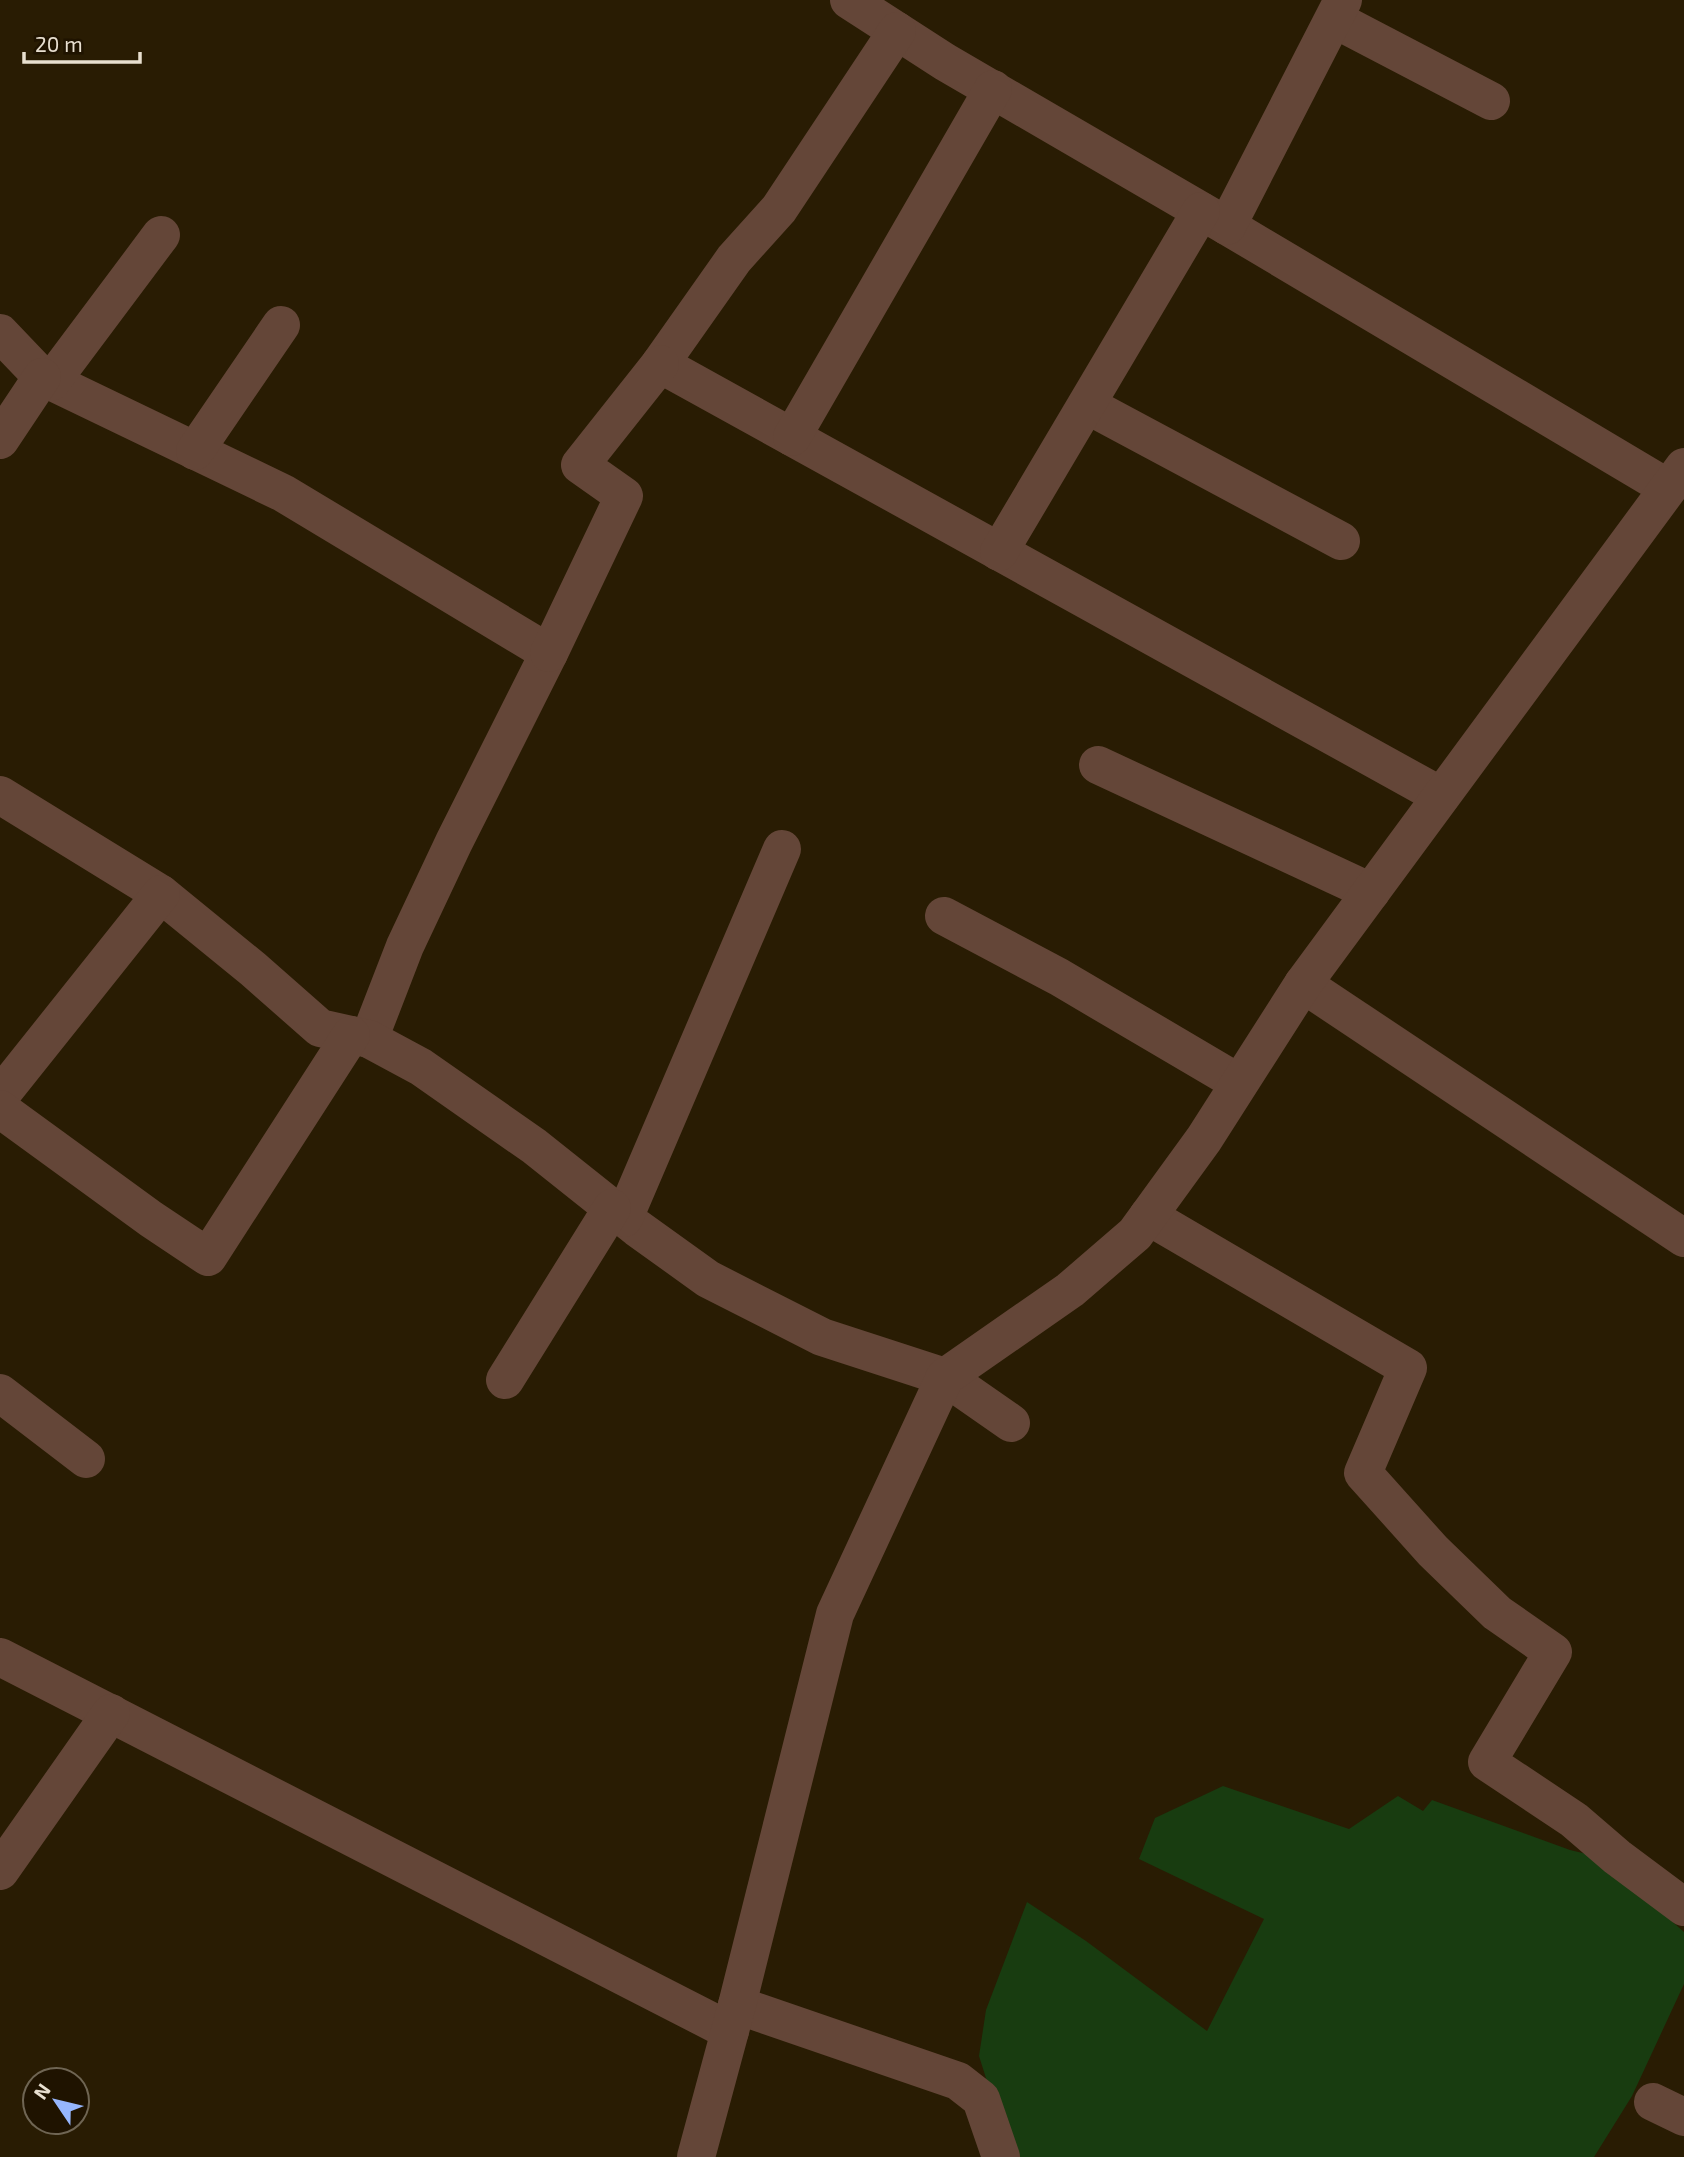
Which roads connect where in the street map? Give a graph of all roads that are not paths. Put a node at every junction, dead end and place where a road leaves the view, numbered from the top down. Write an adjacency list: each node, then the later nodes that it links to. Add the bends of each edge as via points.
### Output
1 (849, 0): 3 (street)
2 (1339, 9): 5 (street); 6 (street)
3 (897, 31): 4 (street); 10 (street, via 779,209 734,259)
4 (993, 89): 6 (street); 13 (street)
5 (1491, 101)
6 (1214, 219): 12 (street); 16 (street)
7 (162, 235): 11 (street)
8 (281, 325): 15 (street)
9 (0, 333): 11 (street)
10 (660, 364): 13 (street); 19 (street, via 580,465 624,496)
11 (46, 379): 14 (street); 15 (street)
12 (1087, 405): 17 (street); 18 (street)
13 (792, 437): 18 (street)
14 (0, 440)
15 (195, 451): 19 (street, via 283,493)
16 (1676, 478): 22 (street)
17 (1341, 541)
18 (999, 552): 22 (street)
19 (549, 653): 28 (street)
20 (1098, 765): 24 (street)
21 (0, 794): 25 (street)
22 (1441, 796): 24 (street)
23 (782, 849): 32 (street)
24 (1371, 892): 27 (street)
25 (161, 894): 28 (street, via 320,1028); 30 (street)
26 (944, 916): 29 (street, via 1059,977)
27 (1303, 984): 29 (street); 34 (street)
28 (360, 1037): 31 (street, via 208,1257); 32 (street, via 421,1067 534,1146)
29 (1239, 1083): 33 (street)
30 (0, 1096)
31 (0, 1109)
32 (618, 1213): 35 (street, via 708,1279 822,1337); 36 (street)
33 (1148, 1216): 35 (street, via 1135,1234 1070,1290); 43 (street, via 1408,1368 1363,1473 1497,1613 1553,1652 1488,1762 1574,1820)
34 (1684, 1238)
35 (945, 1377): 38 (street); 44 (street, via 835,1614)
36 (505, 1380)
37 (0, 1393): 39 (street)
38 (1011, 1423)
39 (86, 1459)
40 (0, 1657): 41 (street)
41 (111, 1713): 42 (street); 44 (street)
42 (0, 1871)
43 (1684, 1908)
44 (734, 2018): 45 (street); 46 (street, via 958,2081 981,2099)
45 (696, 2157)
46 (1002, 2157)

